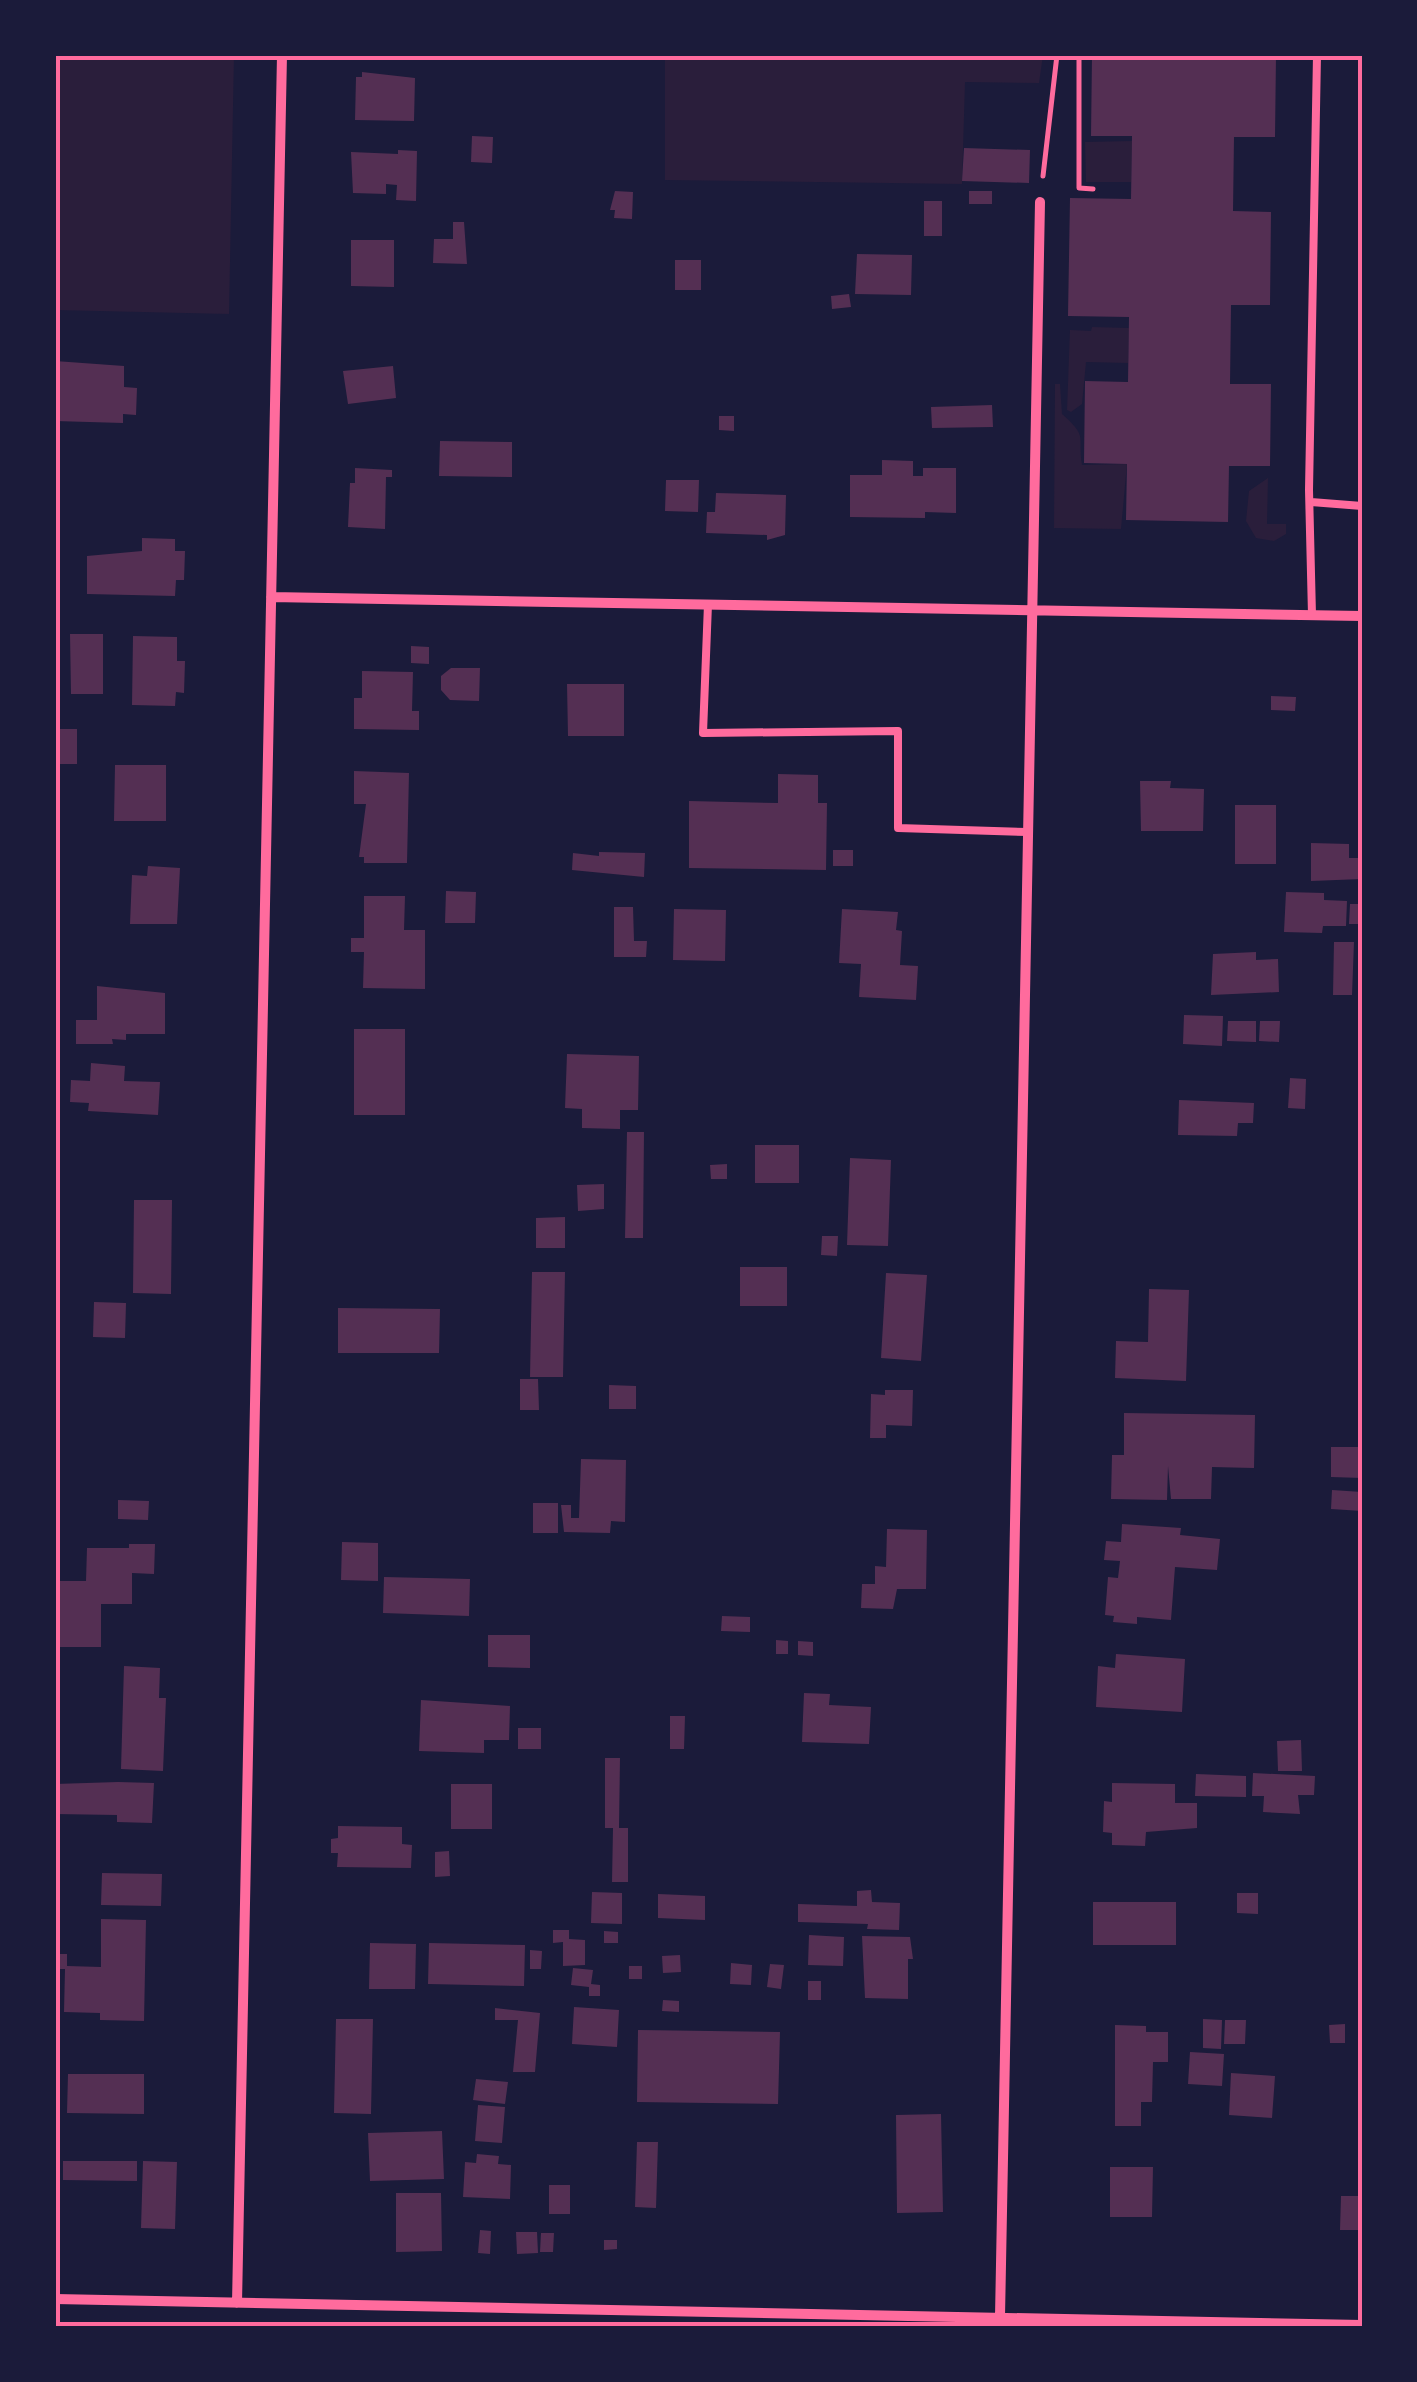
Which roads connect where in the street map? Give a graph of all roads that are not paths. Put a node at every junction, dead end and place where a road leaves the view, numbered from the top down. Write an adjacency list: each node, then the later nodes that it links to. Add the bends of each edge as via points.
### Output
1 (282, 55): 6 (street)
2 (1317, 55): 4 (lane)
3 (1040, 202): 8 (street)
4 (1311, 502): 5 (lane); 9 (lane)
5 (1362, 506)
6 (271, 596): 7 (street); 13 (street)
7 (708, 604): 8 (street); 11 (lane, via 703,732 898,731 898,828)
8 (1032, 610): 9 (street); 11 (street)
9 (1312, 615): 10 (street)
10 (1362, 616)
11 (1028, 832): 14 (street)
12 (55, 2299): 13 (street)
13 (237, 2302): 14 (street)
14 (1000, 2318): 15 (street)
15 (1362, 2325)

